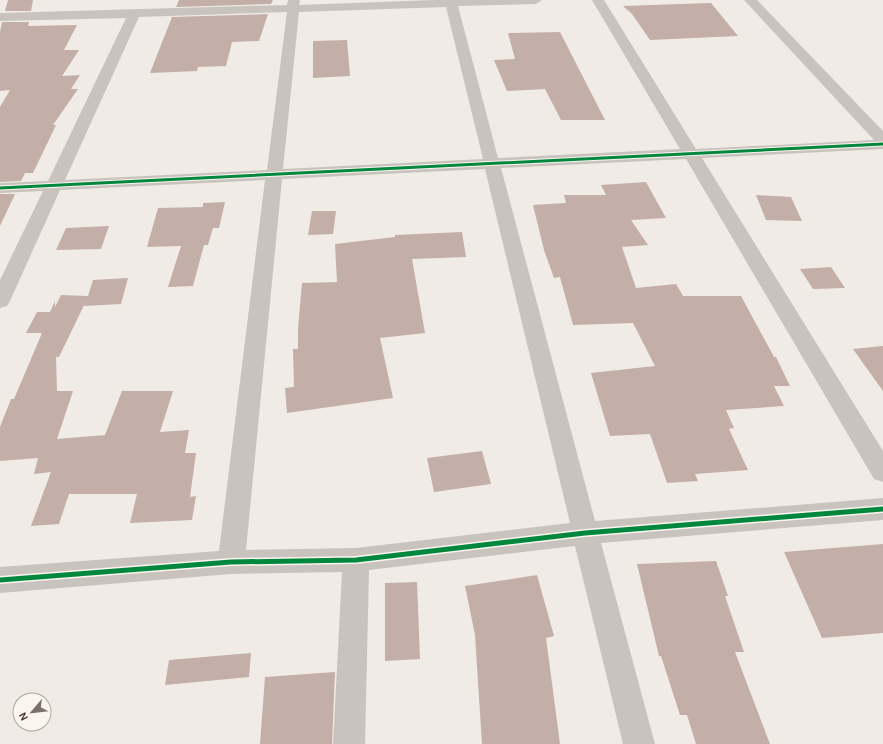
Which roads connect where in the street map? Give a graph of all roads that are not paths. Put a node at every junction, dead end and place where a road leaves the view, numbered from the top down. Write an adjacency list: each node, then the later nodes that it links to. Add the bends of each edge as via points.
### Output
1 (536, 0): 4 (street)
2 (598, 0): 10 (street)
3 (750, 0): 8 (street)
4 (451, 3): 5 (street); 11 (street)
5 (294, 4): 6 (street); 12 (street)
6 (134, 14): 7 (street); 13 (street)
7 (0, 17)
8 (883, 140)
9 (883, 144): 10 (street)
10 (691, 154): 11 (street); 16 (street)
11 (492, 164): 12 (street); 18 (street)
12 (275, 174): 13 (street); 20 (street)
13 (54, 185): 14 (street); 15 (street)
14 (0, 188)
15 (0, 301)
16 (883, 472)
17 (883, 509): 18 (street)
18 (585, 533): 19 (street); 23 (street)
19 (356, 560): 20 (street); 22 (street)
20 (231, 562): 21 (street)
21 (0, 580)
22 (349, 744)
23 (639, 744)

